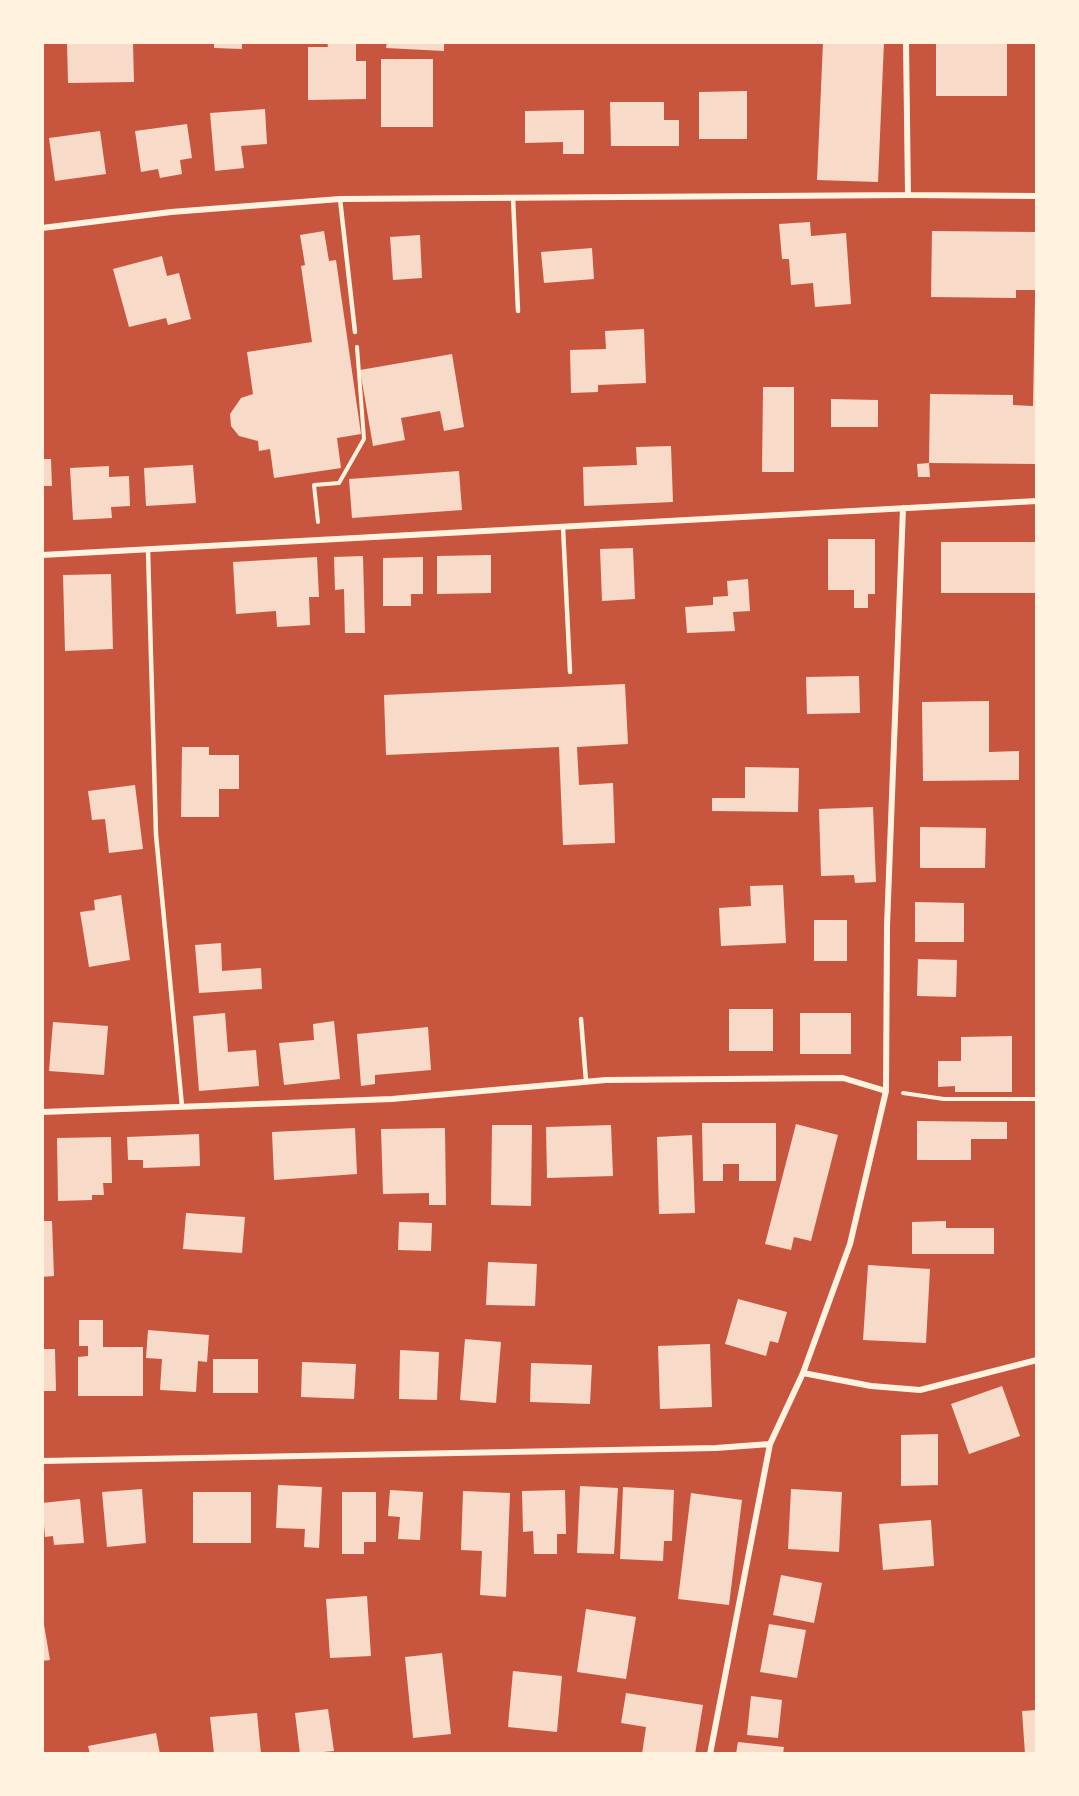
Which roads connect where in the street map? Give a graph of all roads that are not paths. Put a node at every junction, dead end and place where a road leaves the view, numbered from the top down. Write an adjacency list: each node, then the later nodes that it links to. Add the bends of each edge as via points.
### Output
1 (906, 42): 2 (street)
2 (908, 195): 3 (street); 4 (street)
3 (1037, 196)
4 (513, 197): 5 (street); 7 (lane)
5 (340, 198): 6 (street); 8 (lane)
6 (42, 228)
7 (518, 311)
8 (355, 332)
9 (1037, 501): 10 (street)
10 (903, 508): 11 (street); 17 (street, via 887,926)
11 (563, 527): 12 (street); 14 (lane)
12 (148, 550): 13 (street); 18 (lane, via 156,835)
13 (42, 555)
14 (570, 672)
15 (581, 1019): 16 (lane)
16 (586, 1081): 17 (street, via 843,1078); 18 (street, via 392,1099)
17 (886, 1091): 21 (street, via 850,1244)
18 (182, 1106): 19 (street)
19 (42, 1112)
20 (1037, 1360): 21 (street, via 920,1390 871,1386)
21 (804, 1373): 22 (street)
22 (770, 1444): 23 (street); 24 (street)
23 (42, 1461)
24 (710, 1754)

